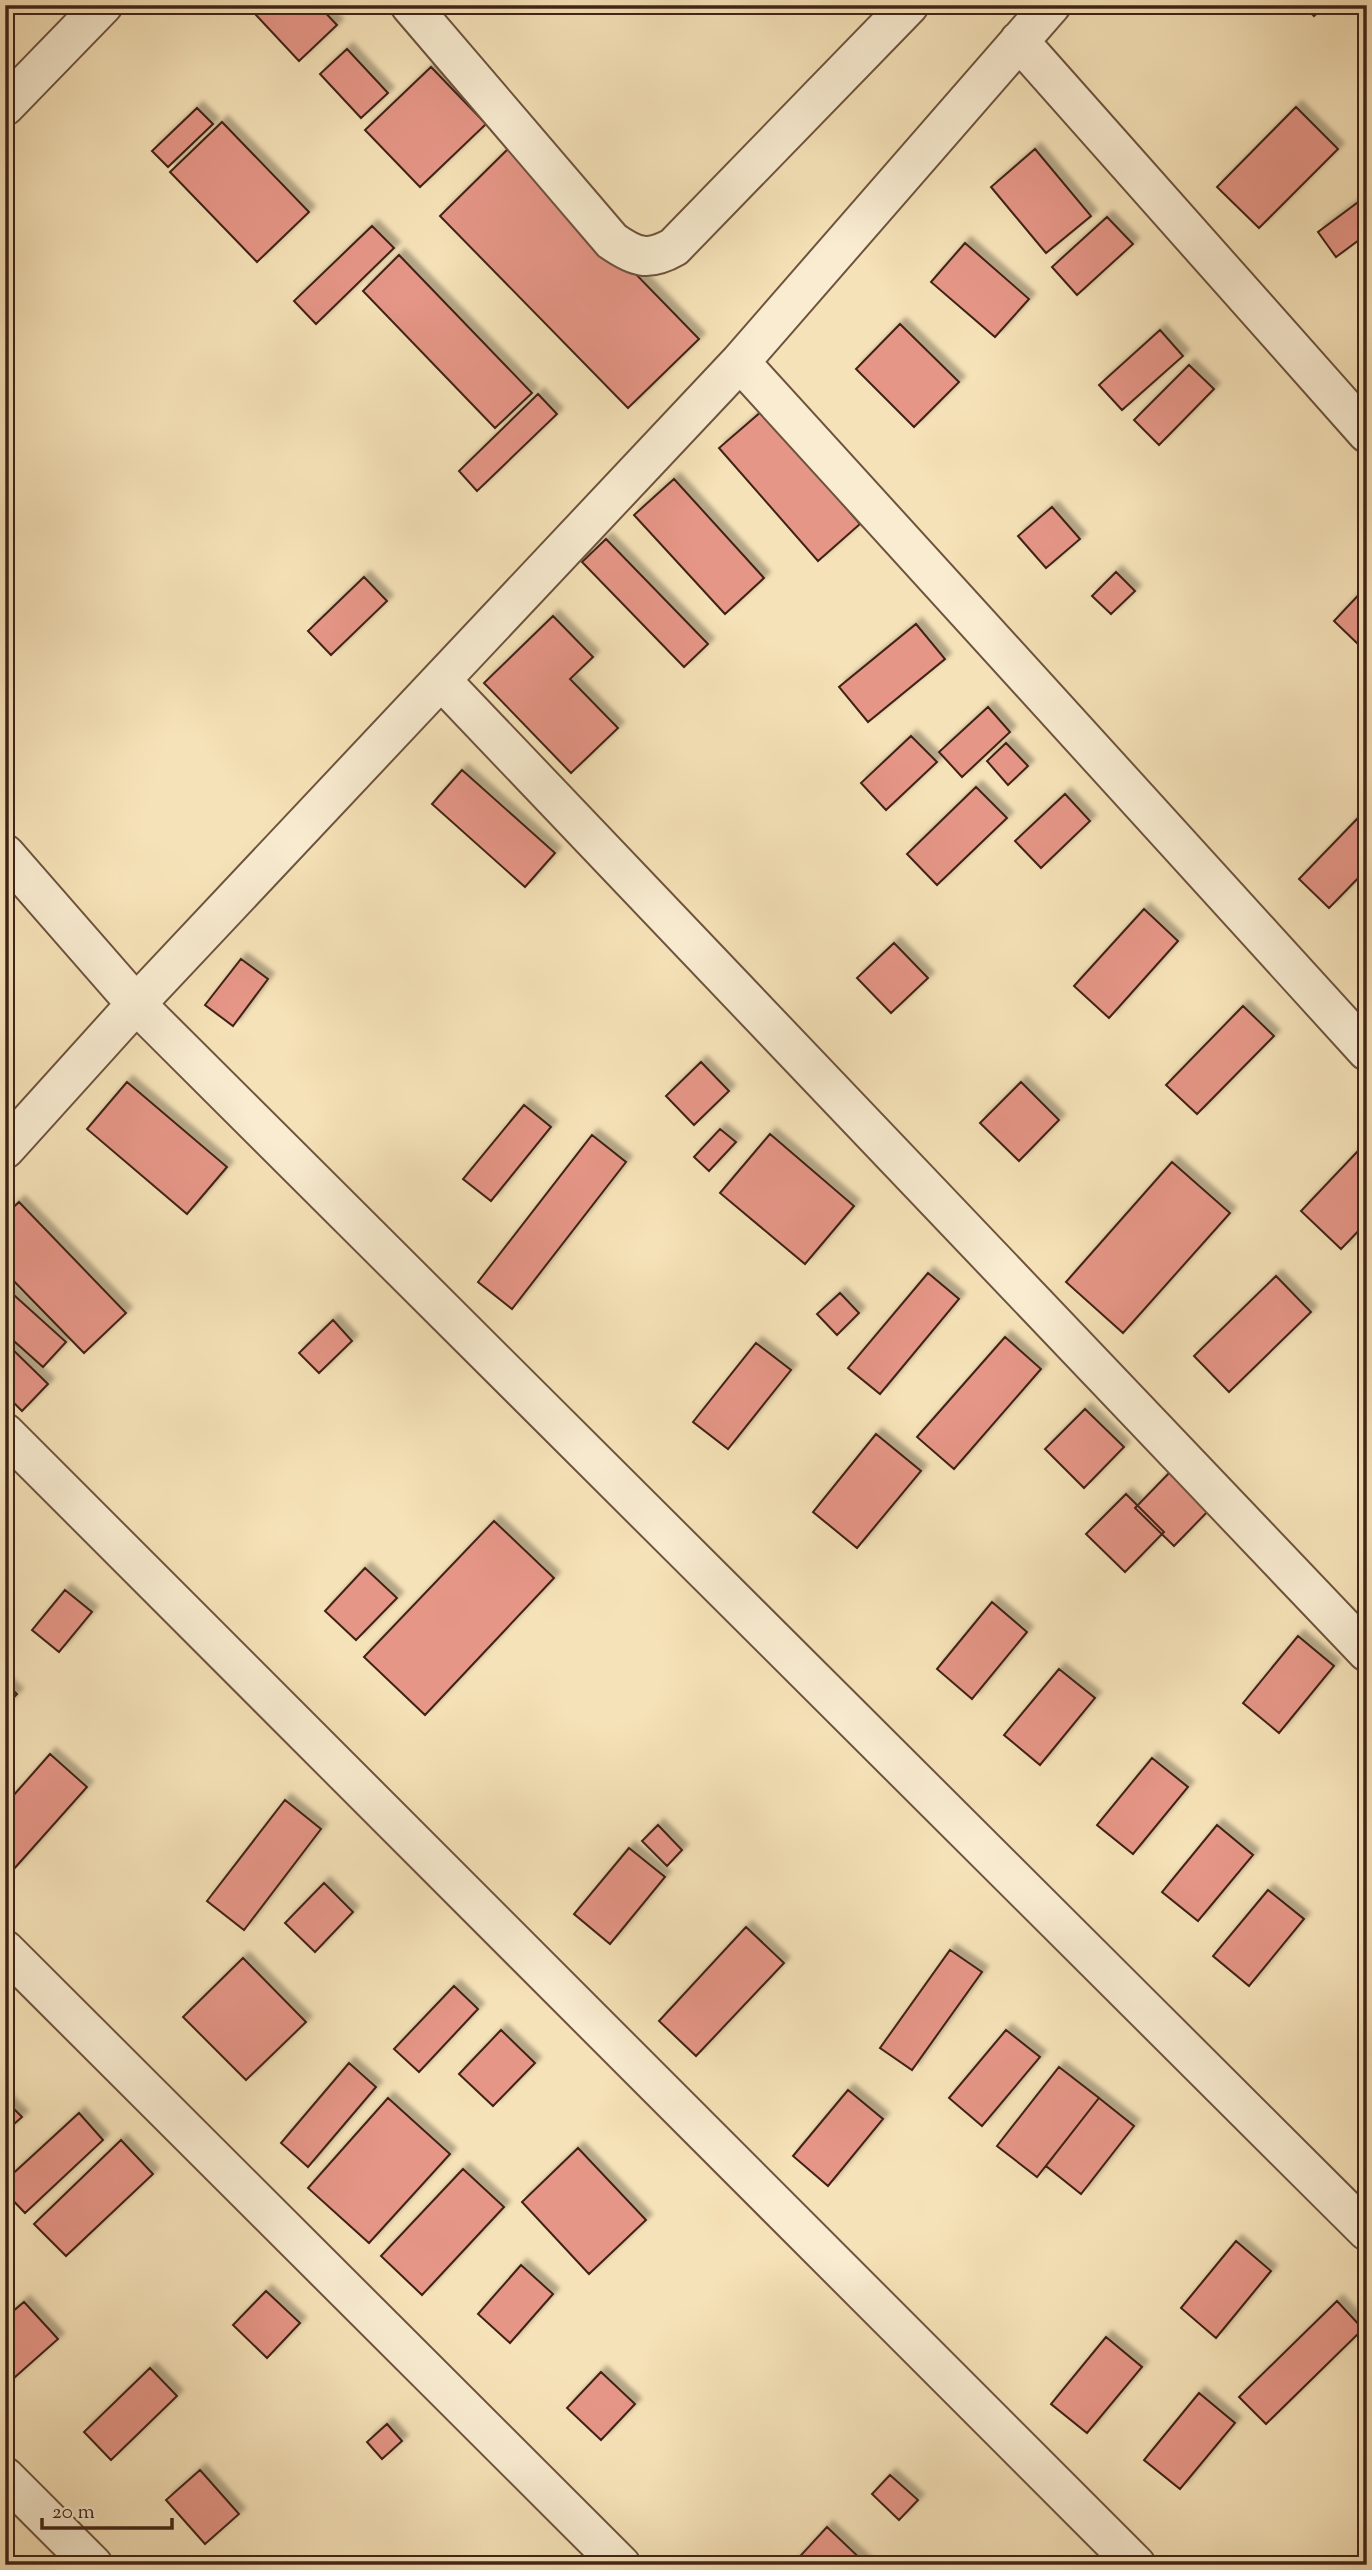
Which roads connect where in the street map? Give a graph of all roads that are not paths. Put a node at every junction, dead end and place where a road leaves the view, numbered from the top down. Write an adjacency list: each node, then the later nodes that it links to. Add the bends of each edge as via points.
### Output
1 (103, 5): 6 (street)
2 (410, 5): 3 (street, via 612,241 645,257 674,247)
3 (909, 5)
4 (1051, 5): 5 (street)
5 (1019, 41): 7 (street); 8 (street)
6 (5, 106)
7 (740, 362): 9 (street); 12 (street)
8 (1367, 433)
9 (440, 680): 11 (street); 15 (street)
10 (5, 854): 11 (street)
11 (136, 1003): 13 (street); 17 (street)
12 (1367, 1051)
13 (5, 1149)
14 (5, 1433): 21 (street)
15 (1367, 1651)
16 (5, 1950): 20 (street)
17 (1367, 2231)
18 (5, 2477): 19 (street)
19 (93, 2565)
20 (621, 2565)
21 (1136, 2565)

